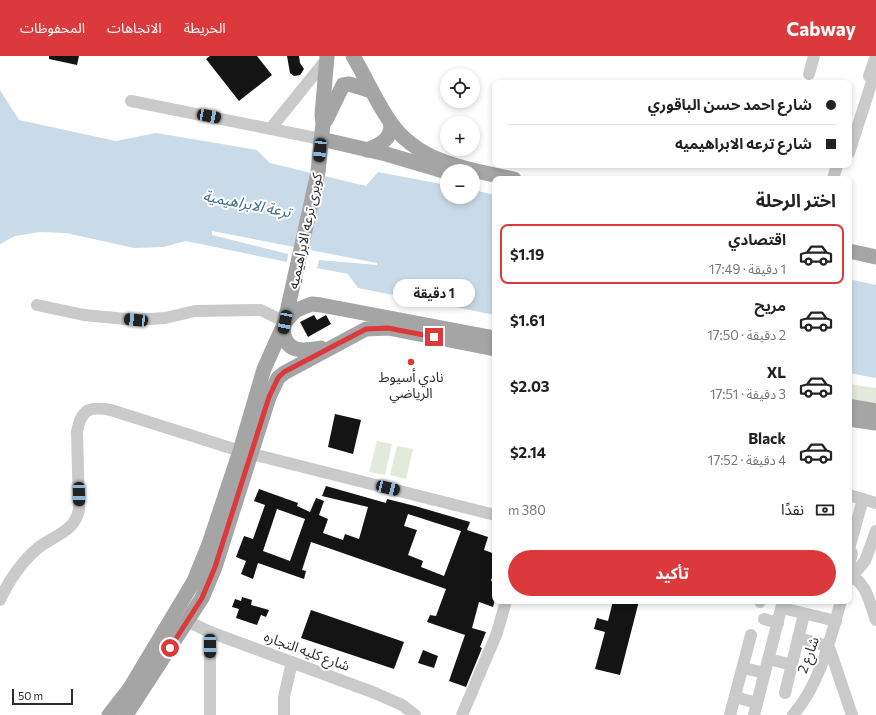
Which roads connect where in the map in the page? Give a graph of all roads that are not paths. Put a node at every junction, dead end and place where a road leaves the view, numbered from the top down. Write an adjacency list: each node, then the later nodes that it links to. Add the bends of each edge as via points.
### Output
1 (814, 56): 6 (street)
2 (876, 56): 11 (street)
3 (326, 58): 9 (main road); 12 (street)
4 (355, 58): 7 (main road)
5 (876, 69): 14 (street)
6 (809, 74)
7 (372, 91): 9 (main road, via 349,84 343,85); 10 (main road)
8 (131, 101): 12 (street)
9 (323, 123): 13 (main road)
10 (391, 124): 15 (main road, via 391,132 387,139); 17 (main road, via 408,141 436,159 461,168)
11 (852, 124)
12 (271, 128): 13 (street)
13 (321, 139): 15 (main road); 25 (main road, كوبرى ترعه الابراهيميه, via 318,172)
14 (852, 145)
15 (368, 150): 16 (main road)
16 (440, 170)
17 (500, 176)
18 (480, 180): 19 (main road)
19 (492, 182)
20 (852, 252): 21 (main road)
21 (876, 257)
22 (852, 259): 23 (main road)
23 (876, 263)
24 (37, 305): 25 (street, via 84,315 136,320 165,318 195,311 261,310)
25 (285, 322): 26 (main road, via 304,306 321,305); 27 (main road, via 284,338 293,348 306,351); 33 (main road, via 264,369)
26 (492, 337)
27 (332, 346): 28 (main road, via 356,333 376,327); 33 (main road, via 278,378)
28 (492, 348)
29 (852, 407): 30 (main road)
30 (876, 411)
31 (852, 419): 32 (main road)
32 (876, 423)
33 (246, 452): 37 (street); 43 (main road, via 209,544); 44 (street, via 110,410 90,409 83,414 77,432 79,509 76,520 59,536 37,549 10,581)
34 (852, 496): 35 (street)
35 (863, 499): 36 (street); 39 (street)
36 (876, 503)
37 (492, 514)
38 (876, 531): 40 (street, via 865,561)
39 (852, 538)
40 (852, 572)
41 (852, 576): 42 (street)
42 (870, 587): 50 (street)
43 (195, 595): 51 (main road); 68 (main road)
44 (0, 600)
45 (505, 604): 71 (street, via 497,633)
46 (840, 604): 52 (street, شارع 2)
47 (782, 605): 48 (street); 53 (street)
48 (804, 614): 52 (street); 56 (street)
49 (764, 619): 53 (street)
50 (876, 620)
51 (187, 621): 54 (street, شارع كليه التجاره); 69 (main road)
52 (836, 621): 57 (street, شارع 2)
53 (778, 623): 58 (street)
54 (210, 632): 59 (street, شارع كليه التجاره); 70 (street)
55 (751, 635): 61 (street)
56 (798, 638): 57 (street); 60 (street)
57 (827, 647): 74 (street, شارع 2, via 810,694); 75 (street)
58 (769, 659): 60 (street); 62 (street)
59 (292, 662): 66 (street, via 287,683); 67 (street, شارع كليه التجاره, via 375,693)
60 (792, 665): 63 (street)
61 (743, 668): 62 (street); 64 (street)
62 (765, 673): 65 (street)
63 (785, 693)
64 (735, 696): 65 (street); 72 (street)
65 (757, 703): 73 (street)
66 (286, 713)
67 (411, 714)
68 (109, 715)
69 (126, 715)
70 (210, 715)
71 (462, 715)
72 (730, 715)
73 (754, 715)
74 (793, 715)
75 (852, 715)

